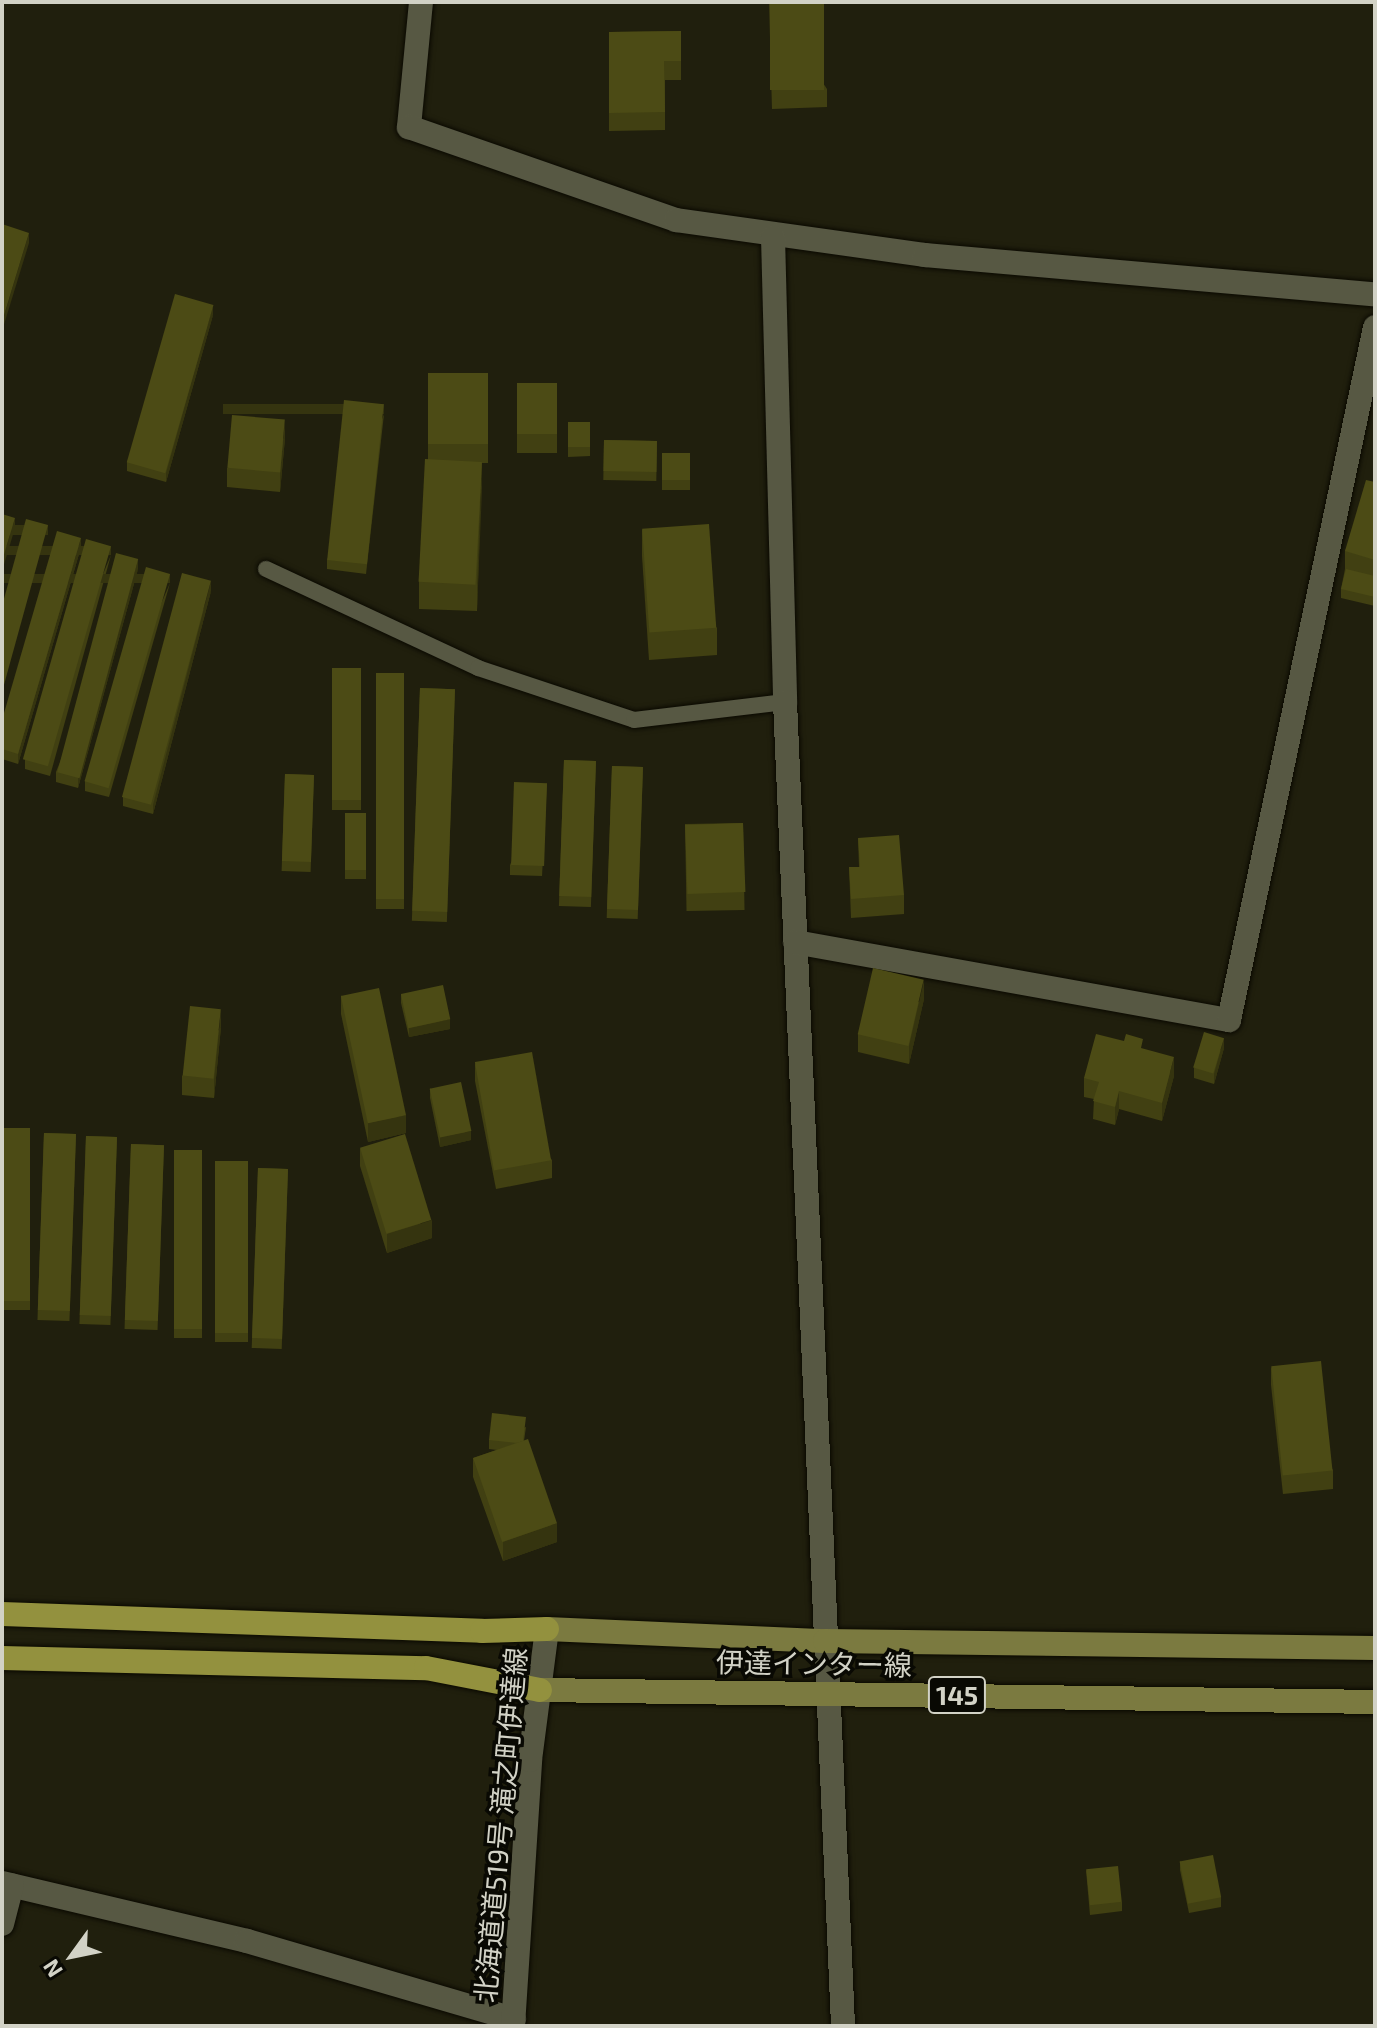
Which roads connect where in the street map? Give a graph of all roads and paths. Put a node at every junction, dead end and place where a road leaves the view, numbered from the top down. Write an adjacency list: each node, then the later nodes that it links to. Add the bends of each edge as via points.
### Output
1 (421, 2): 2 (street, via 409,127 676,220)
2 (773, 237): 3 (street); 6 (street)
3 (1375, 294)
4 (1375, 327): 7 (street, via 1229,1020)
5 (266, 569): 6 (lane, via 478,668 634,720)
6 (785, 702): 7 (street)
7 (795, 942): 10 (street)
8 (2, 1614): 9 (highway)
9 (547, 1629): 10 (main road, 伊達インター線 / 145); 13 (street, 北海道道519号 滝之町伊達線)
10 (825, 1641): 11 (main road, 伊達インター線 / 145); 14 (street)
11 (1375, 1648)
12 (2, 1658): 13 (highway, via 426,1668)
13 (540, 1690): 14 (main road, 伊達インター線 / 145); 18 (street, 北海道道519号 滝之町伊達線, via 530,1760)
14 (826, 1693): 15 (main road, 伊達インター線 / 145); 19 (street)
15 (1375, 1702)
16 (7, 1884): 17 (street); 18 (street, via 247,1941)
17 (2, 1924)
18 (514, 2022)
19 (843, 2026)

